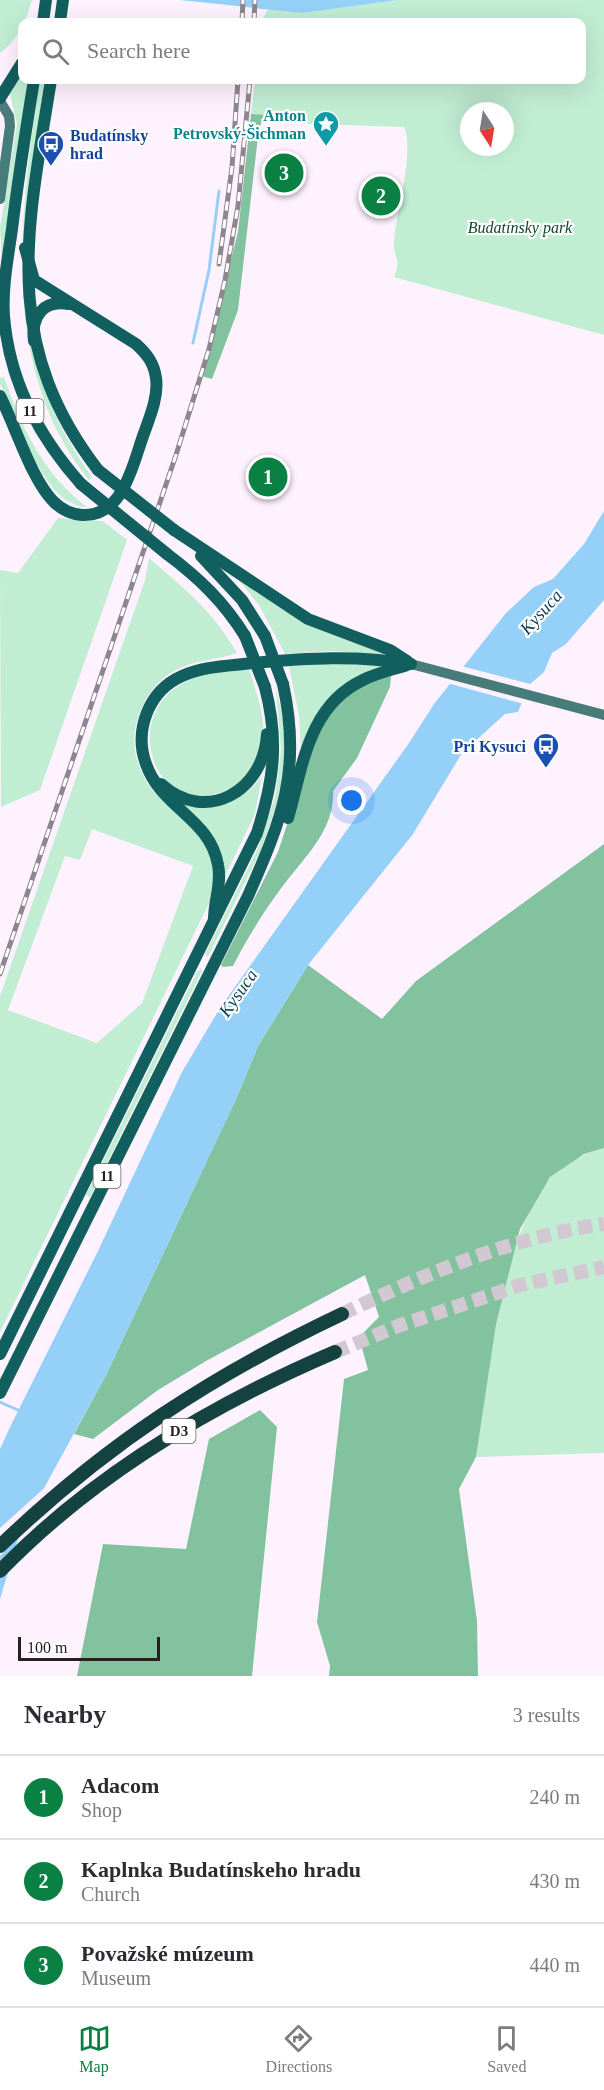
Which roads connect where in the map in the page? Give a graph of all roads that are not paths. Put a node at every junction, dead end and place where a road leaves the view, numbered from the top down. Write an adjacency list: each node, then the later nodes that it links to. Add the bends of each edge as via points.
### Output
1 (46, 2): 2 (main road)
2 (42, 18)
3 (18, 70): 6 (main road)
4 (33, 84): 10 (main road, 11, via 6,272)
5 (50, 84): 8 (main road, 11)
6 (0, 100): 7 (main road, via 10,122)
7 (0, 199)
8 (25, 248): 9 (main road, via 32,277); 11 (main road, 11, via 24,327)
9 (74, 306): 11 (main road, via 54,303 37,315 33,328); 12 (main road, via 147,353 157,380 144,434 117,499 109,507 87,515 71,513 54,502)
10 (3, 320): 15 (main road, 11, bridge, via 12,363 28,407 50,445 81,484 219,599 245,636)
11 (38, 375): 13 (main road, 11, bridge, via 59,419 98,470)
12 (0, 396)
13 (174, 530): 14 (main road, via 308,619 390,650); 18 (main road, 11, bridge, via 230,585 254,615 283,684 290,720 291,757)
14 (411, 664): 16 (main road); 17 (main road, via 333,657 217,667 180,677 163,689 145,718 141,744); 18 (main road, via 363,680 337,697 323,713 309,739 287,820)
15 (268, 700): 17 (main road, via 264,758 254,778 237,792 216,800 194,801 174,794); 19 (main road, 11, via 274,743 269,793 250,849)
16 (604, 715)
17 (150, 774): 19 (main road, via 164,796 197,824 211,844 219,866)
18 (275, 835): 23 (main road, 11)
19 (213, 925): 22 (main road, 11)
20 (342, 1314): 24 (highway, D3, via 219,1377 168,1409 89,1467)
21 (334, 1352): 25 (highway, D3, via 231,1401 141,1455 60,1515)
22 (0, 1354)
23 (0, 1393)
24 (0, 1546)
25 (0, 1571)

